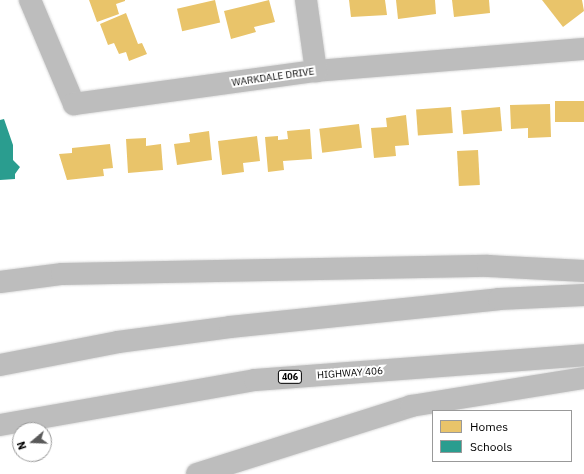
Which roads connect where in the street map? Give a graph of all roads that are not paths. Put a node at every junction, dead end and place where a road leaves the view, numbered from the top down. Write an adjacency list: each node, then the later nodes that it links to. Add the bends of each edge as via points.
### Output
1 (30, 0): 4 (main road, WARKDALE DRIVE, via 74,104)
2 (306, 0): 4 (main road)
3 (584, 48): 4 (main road, WARKDALE DRIVE)
4 (316, 71)
5 (584, 271): 6 (main road, via 488,266 62,274)
6 (0, 282)
7 (584, 295): 9 (main road, via 499,298 223,328 118,342)
8 (584, 356): 11 (main road, HIGHWAY 406 / 406, via 255,380)
9 (0, 365)
10 (584, 378): 12 (main road, via 411,406)
11 (0, 425)
12 (197, 474)

